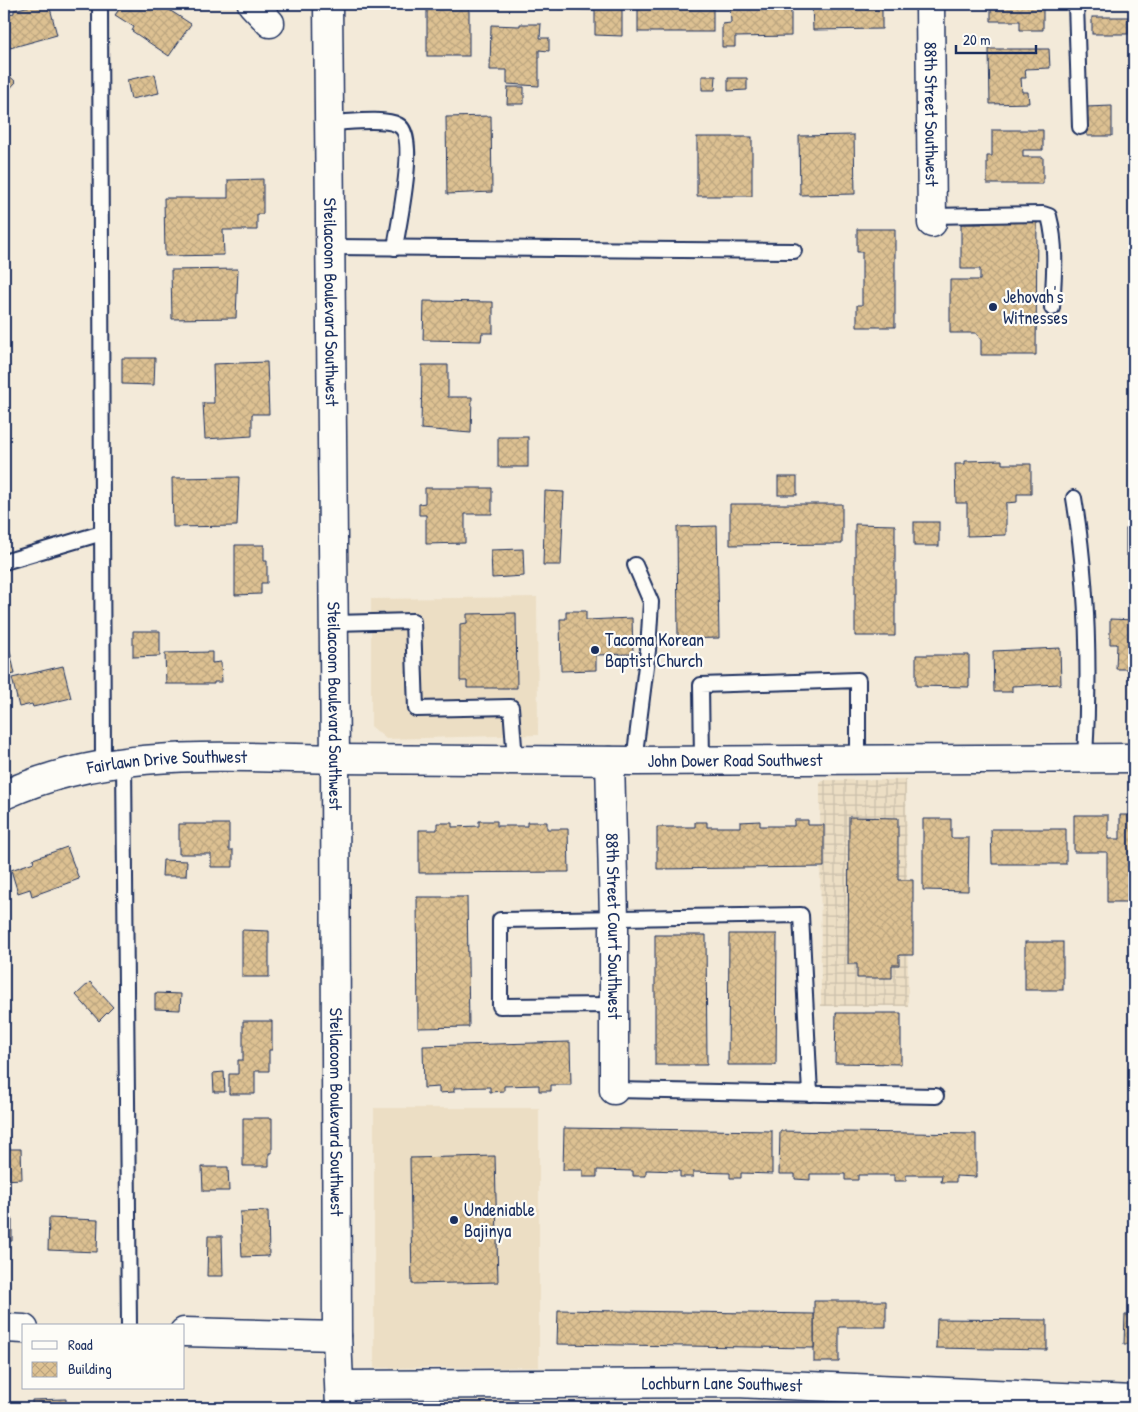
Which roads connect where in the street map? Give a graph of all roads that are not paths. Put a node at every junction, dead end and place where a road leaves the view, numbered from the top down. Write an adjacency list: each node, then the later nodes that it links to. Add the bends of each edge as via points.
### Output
1 (100, 4): 13 (lane)
2 (328, 4): 5 (street, Steilacoom Boulevard Southwest)
3 (930, 4): 7 (street, 88th Street Southwest)
4 (1076, 4): 6 (lane)
5 (329, 124): 8 (street, Steilacoom Boulevard Southwest); 9 (lane, via 387,122 398,124 404,130 408,154)
6 (1080, 128)
7 (932, 220): 11 (lane, via 1049,216 1053,230)
8 (331, 247): 9 (lane); 16 (street, Steilacoom Boulevard Southwest)
9 (395, 248): 10 (lane)
10 (794, 252)
11 (1052, 308)
12 (1074, 498): 18 (lane, via 1083,552)
13 (102, 533): 14 (lane); 24 (lane)
14 (4, 562)
15 (636, 565): 23 (lane, via 651,602 648,650)
16 (334, 623): 17 (street, Steilacoom Boulevard Southwest); 20 (lane, via 413,621 416,709 511,707)
17 (335, 758): 20 (street, John Dower Road Southwest); 24 (street, Fairlawn Drive Southwest, via 221,757); 35 (street, Steilacoom Boulevard Southwest)
18 (1085, 758): 19 (street, John Dower Road Southwest); 22 (street, John Dower Road Southwest)
19 (1134, 758)
20 (515, 760): 23 (street, John Dower Road Southwest)
21 (702, 760): 22 (street, John Dower Road Southwest); 22 (lane, via 701,685 858,680); 23 (street, John Dower Road Southwest)
22 (858, 760)
23 (622, 761): 26 (street, 88th Street Court Southwest)
24 (113, 763): 25 (street, Fairlawn Drive Southwest, via 68,771); 31 (lane)
25 (4, 795)
26 (614, 918): 27 (street, 88th Street Court Southwest); 27 (lane, via 500,920 500,1006); 29 (lane, via 801,914)
27 (614, 1005): 28 (street, 88th Street Court Southwest)
28 (614, 1090): 29 (lane)
29 (810, 1094): 30 (lane)
30 (936, 1096)
31 (129, 1324)
32 (4, 1328): 33 (street)
33 (22, 1328)
34 (185, 1332): 35 (street)
35 (337, 1336): 36 (street, Steilacoom Boulevard Southwest)
36 (340, 1397): 37 (street, Lochburn Lane Southwest, via 736,1383)
37 (916, 1400): 38 (street, Lochburn Lane Southwest)
38 (1134, 1400)

